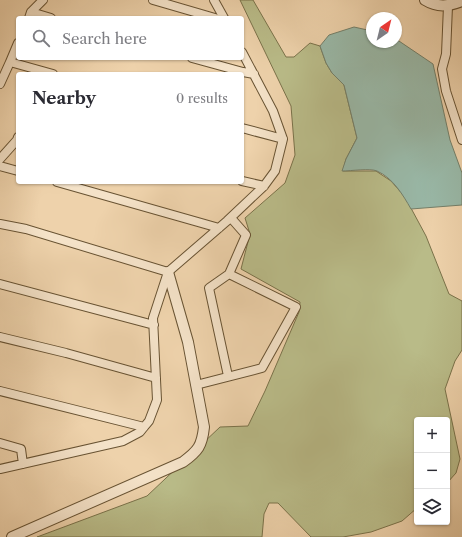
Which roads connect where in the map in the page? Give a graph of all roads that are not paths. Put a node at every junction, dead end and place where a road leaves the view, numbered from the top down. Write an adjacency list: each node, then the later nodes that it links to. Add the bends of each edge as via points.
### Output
1 (43, 0): 7 (street)
2 (154, 0): 8 (street)
3 (214, 0): 9 (street)
4 (425, 0): 6 (street, via 431,4)
5 (462, 1): 6 (street)
6 (448, 6): 21 (street, via 446,54 442,69 446,92)
7 (30, 15)
8 (208, 16)
9 (223, 16)
10 (16, 48): 13 (street)
11 (244, 56): 17 (street)
12 (199, 60): 15 (street)
13 (10, 62): 14 (street); 18 (street)
14 (46, 72)
15 (243, 72)
16 (244, 72): 17 (street)
17 (254, 74): 20 (street, via 273,111)
18 (0, 84)
19 (244, 129): 20 (street)
20 (283, 139): 28 (street, via 275,171)
21 (462, 140)
22 (16, 141): 23 (street)
23 (0, 159)
24 (0, 166): 25 (street)
25 (16, 170)
26 (244, 181): 28 (street)
27 (64, 184): 31 (street)
28 (264, 186): 29 (street)
29 (231, 218): 31 (street); 33 (street, via 246,236)
30 (0, 224): 32 (street, via 26,229)
31 (219, 228): 32 (street)
32 (168, 272): 35 (street, via 153,318); 39 (street, via 188,342)
33 (229, 274): 37 (street, via 209,288); 37 (street, via 296,307 262,368)
34 (0, 284): 35 (street)
35 (154, 325): 38 (street)
36 (0, 337): 38 (street)
37 (228, 376): 39 (street)
38 (156, 378): 41 (street, via 157,400)
39 (196, 385): 45 (street, via 204,427 202,441 195,453 183,462)
40 (0, 391): 41 (street)
41 (144, 427): 43 (street, via 123,441)
42 (0, 443): 43 (street, via 21,449)
43 (23, 464): 44 (street)
44 (0, 469)
45 (12, 537)

